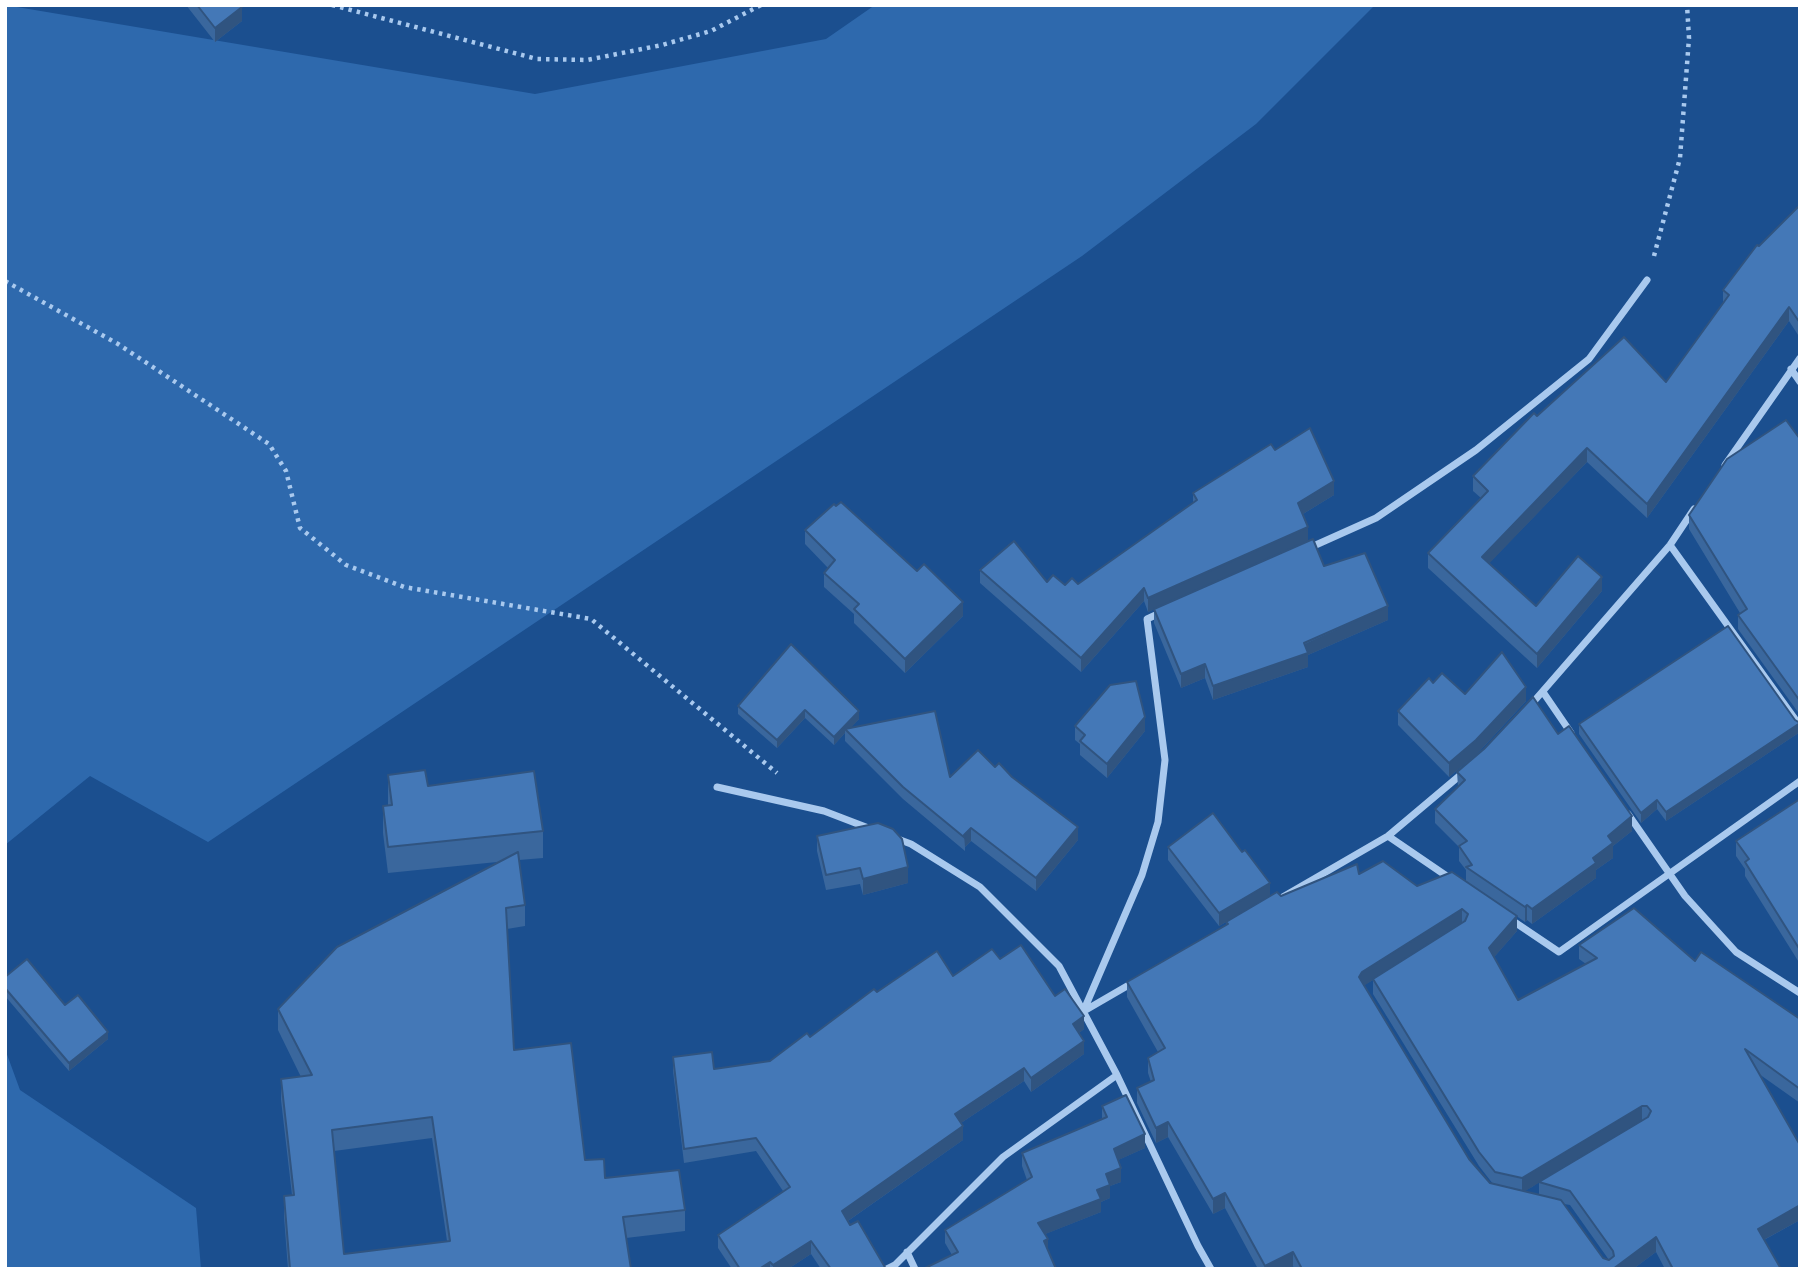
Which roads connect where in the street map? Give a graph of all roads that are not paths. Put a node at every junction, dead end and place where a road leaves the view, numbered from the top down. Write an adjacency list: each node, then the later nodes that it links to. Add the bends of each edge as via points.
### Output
1 (1647, 279): 8 (street, via 1589,359 1476,450 1376,518)
2 (1800, 358): 3 (street)
3 (1791, 369): 4 (street); 5 (street)
4 (1800, 382)
5 (1723, 468)
6 (1700, 500): 7 (street)
7 (1670, 545): 10 (street); 12 (street)
8 (1300, 552)
9 (1172, 608): 27 (street, via 1147,620 1165,760 1158,822 1142,875)
10 (1543, 692): 11 (street); 13 (street)
11 (1525, 711)
12 (1800, 726)
13 (1574, 737)
14 (1470, 768): 20 (street)
15 (1800, 781): 21 (street)
16 (717, 787): 18 (street, via 824,811)
17 (1622, 806): 21 (street)
18 (874, 830)
19 (886, 834): 27 (street, via 911,844 980,887 1059,966)
20 (1388, 836): 22 (street); 23 (street)
21 (1670, 874): 24 (street, via 1559,952); 26 (street, via 1736,952)
22 (1456, 882)
23 (1271, 904)
24 (1502, 913)
25 (1142, 978): 27 (street)
26 (1800, 993)
27 (1083, 1012): 28 (street)
28 (1117, 1075): 29 (street, via 1003,1157); 32 (street)
29 (907, 1252): 30 (street); 31 (street)
30 (887, 1269)
31 (915, 1269)
32 (1211, 1269)

